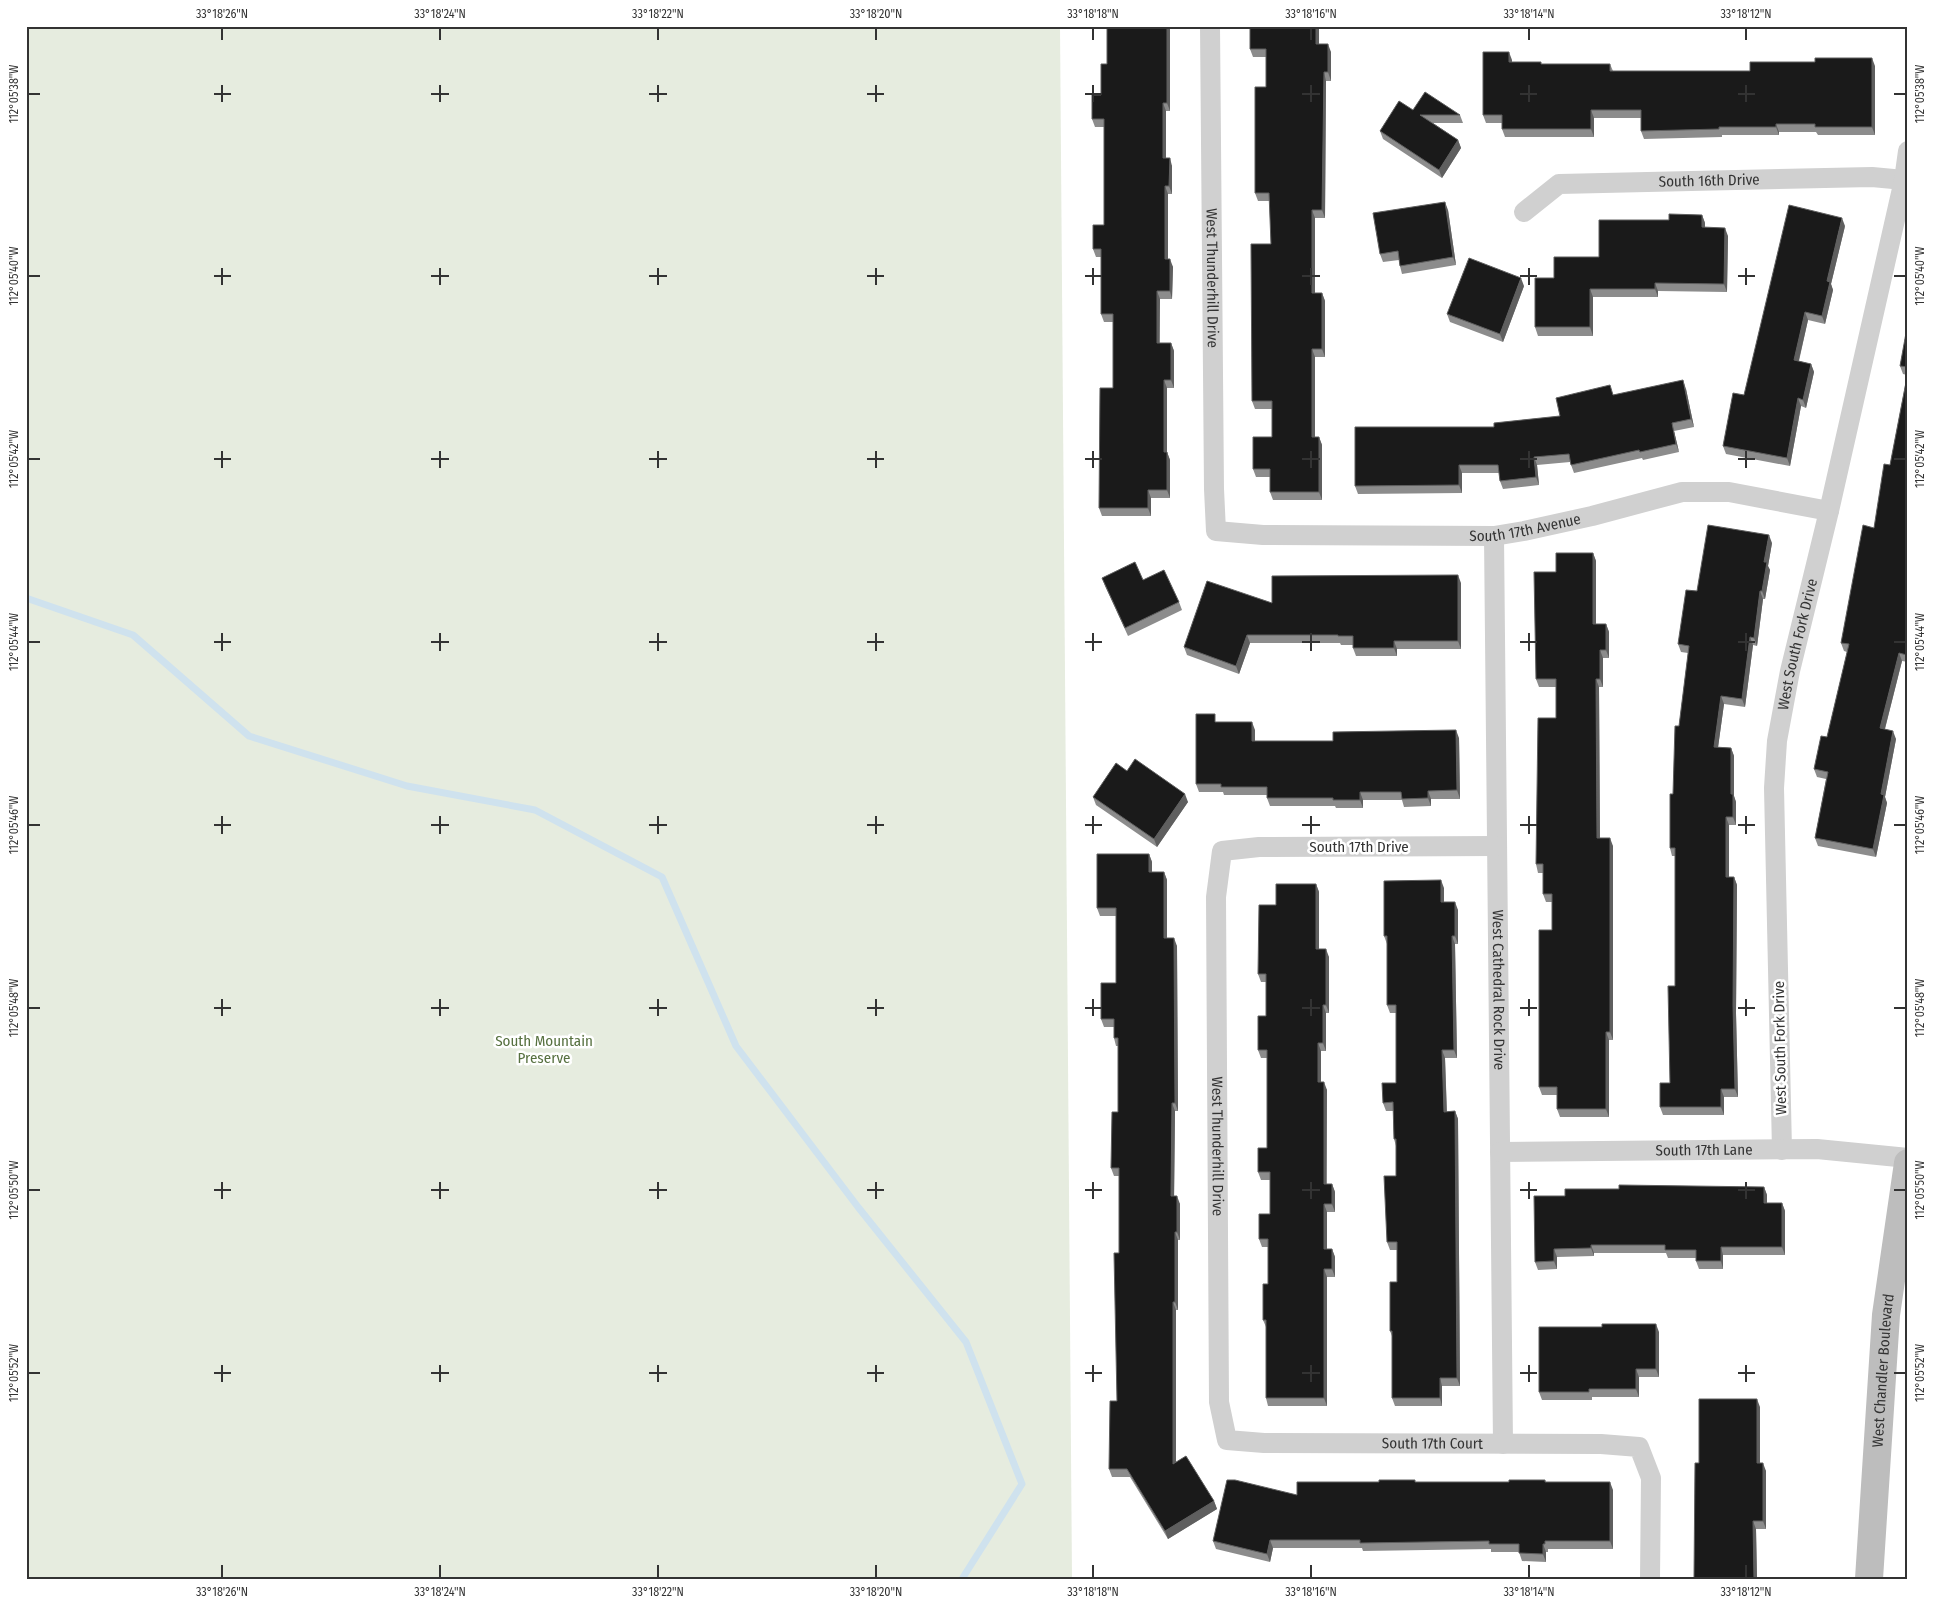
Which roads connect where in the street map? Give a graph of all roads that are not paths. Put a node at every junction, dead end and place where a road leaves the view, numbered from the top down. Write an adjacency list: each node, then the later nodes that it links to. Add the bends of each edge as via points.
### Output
1 (1210, 26): 6 (street, West Thunderhill Drive)
2 (1908, 150): 3 (street, West South Fork Drive)
3 (1904, 180): 4 (street, South 16th Drive, via 1872,177 1559,184); 5 (street, West South Fork Drive)
4 (1524, 212)
5 (1829, 511): 7 (street, South 17th Avenue, via 1729,492 1682,492 1592,516); 10 (street, West South Fork Drive, via 1790,671 1777,741 1774,788)
6 (1216, 531): 7 (street, South 17th Avenue, via 1263,535)
7 (1494, 536): 8 (street, West Cathedral Rock Drive)
8 (1497, 846): 9 (street, South 17th Drive, via 1260,847); 11 (street, West Cathedral Rock Drive)
9 (1222, 852): 14 (street, West Thunderhill Drive, via 1216,897 1219,1392)
10 (1782, 1150): 11 (street, South 17th Lane); 12 (street, South 17th Lane, via 1817,1149)
11 (1500, 1152): 15 (street, West Cathedral Rock Drive)
12 (1908, 1158)
13 (1908, 1163): 17 (street, West Chandler Boulevard, via 1886,1316)
14 (1227, 1440): 15 (street, South 17th Court)
15 (1503, 1444): 16 (street, South 17th Court, via 1639,1447 1650,1478)
16 (1650, 1579)
17 (1868, 1579)

